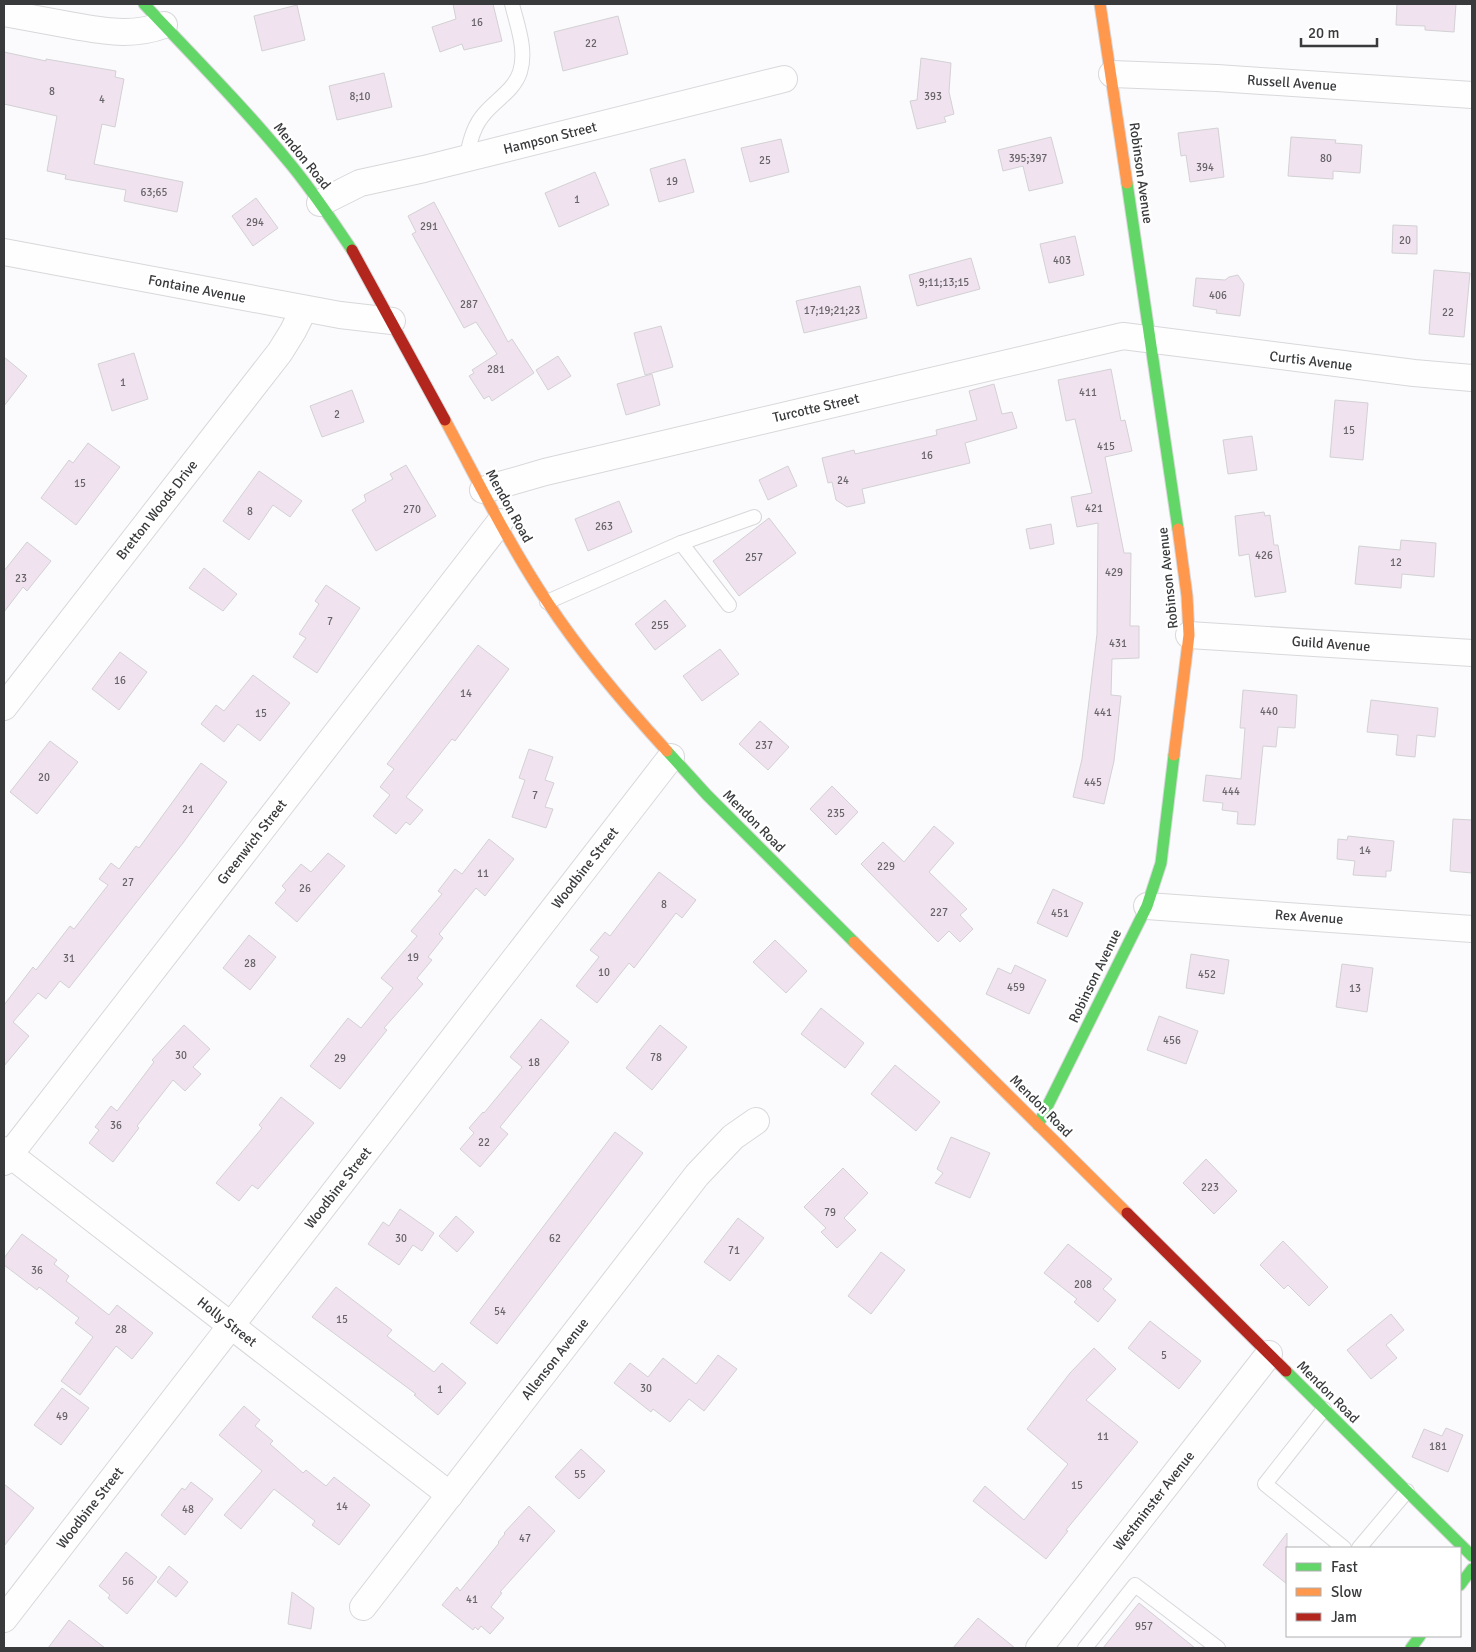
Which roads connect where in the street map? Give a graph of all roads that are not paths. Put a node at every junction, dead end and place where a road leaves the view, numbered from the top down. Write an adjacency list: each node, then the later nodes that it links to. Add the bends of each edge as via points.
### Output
1 (144, 4): 5 (street, Mendon Road)
2 (512, 4): 9 (lane, via 521,40 520,72 509,90 479,121)
3 (1100, 4): 6 (street, Robinson Avenue)
4 (4, 13): 5 (street, via 122,33)
5 (164, 25): 10 (street, Mendon Road, via 251,118)
6 (1112, 74): 8 (street, Russell Avenue); 14 (street, Robinson Avenue)
7 (784, 80): 9 (street, Hampson Street)
8 (1472, 95)
9 (466, 159): 10 (street, Hampson Street, via 360,183)
10 (320, 202): 13 (street, Mendon Road)
11 (4, 252): 12 (street, Fontaine Avenue)
12 (304, 308): 13 (street, Fontaine Avenue, via 354,318); 24 (street, Bretton Woods Drive, via 280,352)
13 (392, 321): 16 (street, Mendon Road)
14 (1150, 341): 15 (street, Curtis Avenue); 16 (street, Turcotte Street, via 1123,336 545,472); 22 (street, Robinson Avenue, via 1187,596)
15 (1472, 378)
16 (483, 490): 18 (street, Mendon Road)
17 (754, 518): 19 (lane)
18 (500, 522): 20 (street, Mendon Road); 30 (street, Greenwich Street)
19 (680, 543): 20 (lane); 21 (lane)
20 (547, 602): 25 (street, Mendon Road, via 611,688)
21 (729, 605)
22 (1189, 635): 23 (street, Guild Avenue); 26 (street, Robinson Avenue, via 1161,863)
23 (1472, 653)
24 (4, 707)
25 (671, 757): 29 (street, Mendon Road); 31 (street, Woodbine Street)
26 (1147, 906): 27 (street, Rex Avenue); 29 (street, Robinson Avenue)
27 (1472, 929)
28 (756, 1121): 35 (street, Allenson Avenue, via 733,1137 697,1176)
29 (1038, 1125): 32 (street, Mendon Road)
30 (6, 1155): 31 (street, Holly Street)
31 (231, 1326): 35 (street, Holly Street); 42 (street, Woodbine Street)
32 (1269, 1354): 33 (street, Mendon Road); 44 (street, Westminster Avenue)
33 (1324, 1409): 34 (street, Mendon Road); 36 (lane, via 1265,1484)
34 (1407, 1491): 37 (lane); 38 (street, Mendon Road)
35 (450, 1495): 41 (street, Allenson Avenue)
36 (1343, 1547)
37 (1360, 1547)
38 (1472, 1556)
39 (1472, 1569): 40 (street)
40 (1461, 1584)
41 (364, 1607)
42 (4, 1619)
43 (1419, 1637): 47 (street)
44 (1039, 1648)
45 (1086, 1648): 46 (lane, via 1135,1585)
46 (1218, 1648)
47 (1411, 1648)

